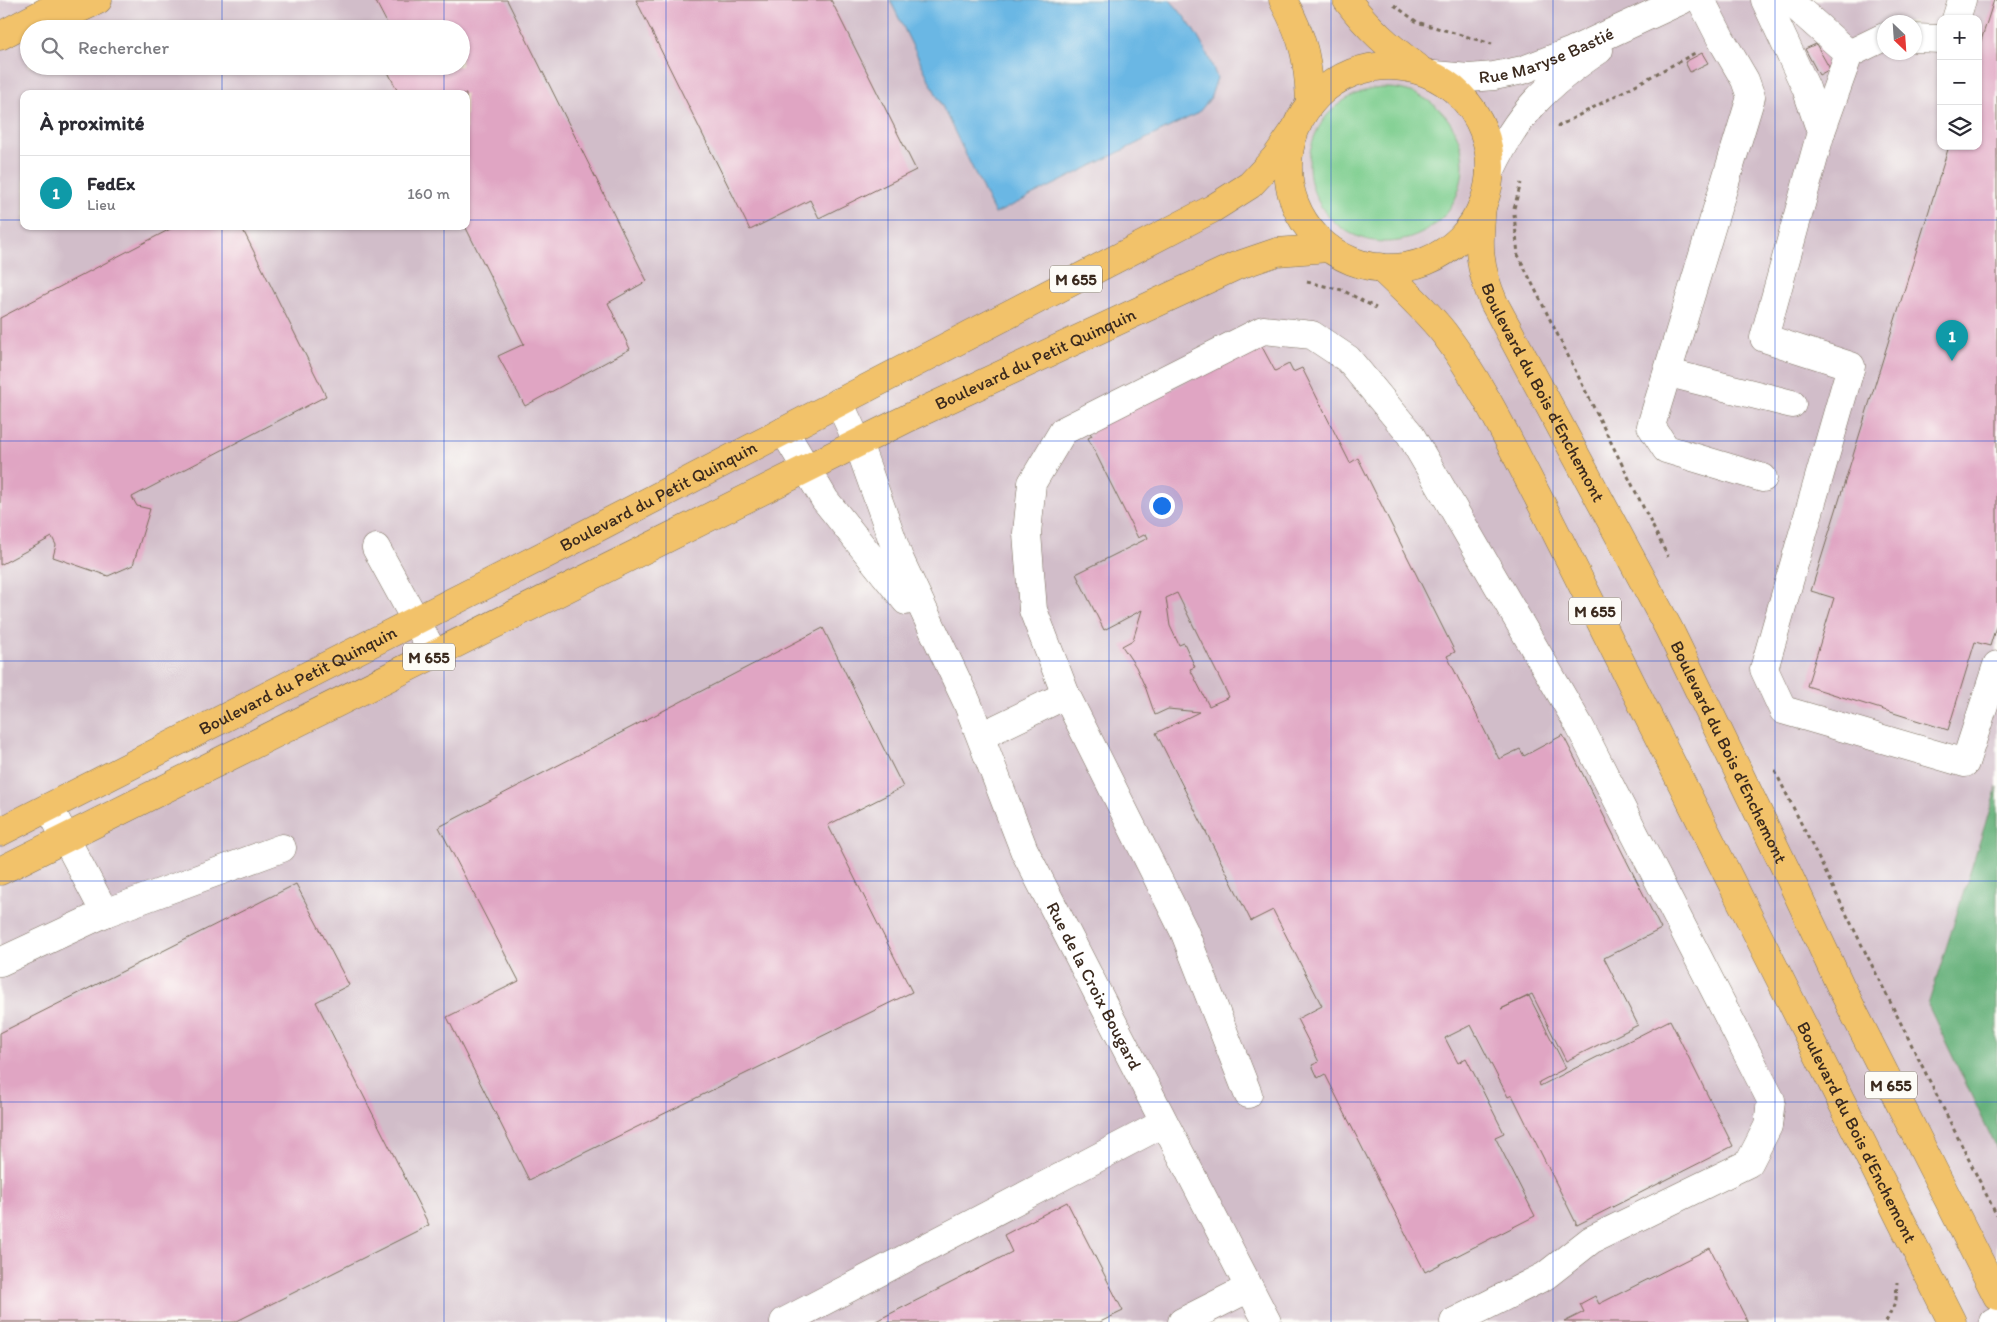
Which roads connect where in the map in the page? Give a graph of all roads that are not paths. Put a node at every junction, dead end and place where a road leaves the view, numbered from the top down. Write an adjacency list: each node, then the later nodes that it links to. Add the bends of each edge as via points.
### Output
1 (68, 0): 12 (main road)
2 (98, 0): 13 (main road)
3 (1283, 0): 23 (main road, via 1303,43 1308,63)
4 (1347, 0): 22 (main road, via 1391,49)
5 (1682, 0): 10 (street, Rue Maryse Bastié)
6 (1701, 0): 30 (street, via 1751,97)
7 (1765, 0): 25 (street, via 1806,88)
8 (1792, 0): 21 (street)
9 (1962, 0): 11 (street)
10 (1654, 14): 22 (street, Rue Maryse Bastié, via 1523,70 1469,78); 26 (street, Rue Maryse Bastié, via 1584,60 1539,96 1503,144)
11 (1957, 15)
12 (30, 20)
13 (55, 20)
14 (20, 25): 15 (main road)
15 (0, 36)
16 (20, 36): 20 (main road)
17 (1922, 38): 18 (street)
18 (1937, 38)
19 (1877, 40): 21 (street)
20 (0, 45)
21 (1849, 54): 25 (street)
22 (1428, 73): 23 (main road, via 1390,65 1367,68 1336,80); 26 (main road, via 1462,96 1476,115 1489,148)
23 (1310, 102): 24 (main road)
24 (1294, 131): 28 (main road, via 1287,163 1291,195 1305,225); 31 (main road, Boulevard du Petit Quinquin / M 655, via 1260,176 1232,197)
25 (1822, 132): 41 (street, via 1764,338 1851,366 1764,669 1783,710 1965,763)
26 (1490, 172): 27 (main road)
27 (1482, 206): 29 (main road, via 1470,226 1446,250 1414,264); 54 (main road, Boulevard du Bois d'Enchemont / M 655, via 1478,241 1481,269 1494,303 1669,629 1840,986)
28 (1328, 248): 29 (main road, via 1358,263); 34 (main road, Boulevard du Petit Quinquin / M 655, via 1277,252 1236,266)
29 (1380, 267): 60 (main road, Boulevard du Bois d'Enchemont / M 655, via 1440,328 1484,394)
30 (1669, 373): 32 (street); 36 (street, via 1652,426 1666,449)
31 (839, 402): 33 (main road, Boulevard du Petit Quinquin / M 655); 34 (street)
32 (1792, 404)
33 (784, 431): 35 (street); 38 (main road, Boulevard du Petit Quinquin / M 655)
34 (858, 443): 35 (main road, Boulevard du Petit Quinquin / M 655); 39 (street, via 899,558)
35 (806, 469): 39 (street, via 825,500); 40 (main road, Boulevard du Petit Quinquin / M 655)
36 (1763, 478)
37 (376, 548): 38 (street)
38 (416, 621): 40 (street); 44 (main road, Boulevard du Petit Quinquin / M 655)
39 (937, 642): 43 (street, Rue de la Croix Bougard)
40 (434, 654): 46 (main road, Boulevard du Petit Quinquin / M 655)
41 (1997, 665)
42 (1066, 695): 43 (street); 51 (street, via 1184,931); 59 (street, via 1033,610 1026,533 1032,483 1063,431 1263,330 1312,335 1348,360 1410,434 1579,725 1770,1100 1768,1126 1749,1163 1591,1240 1545,1276)
43 (981, 736): 52 (street, Rue de la Croix Bougard, via 1024,850)
44 (49, 807): 45 (main road, Boulevard du Petit Quinquin / M 655); 46 (street)
45 (0, 832)
46 (65, 838): 48 (main road, Boulevard du Petit Quinquin / M 655); 49 (street)
47 (282, 848): 49 (street)
48 (0, 871)
49 (105, 912): 50 (street)
50 (0, 962)
51 (1248, 1094)
52 (1164, 1123): 53 (street, Rue de la Croix Bougard); 56 (street)
53 (1249, 1288): 57 (street); 58 (street, Rue de la Croix Bougard)
54 (1997, 1296)
55 (1997, 1320): 61 (street)
56 (784, 1322)
57 (1182, 1322)
58 (1266, 1322)
59 (1454, 1322)
60 (1952, 1322)
61 (1993, 1322)

